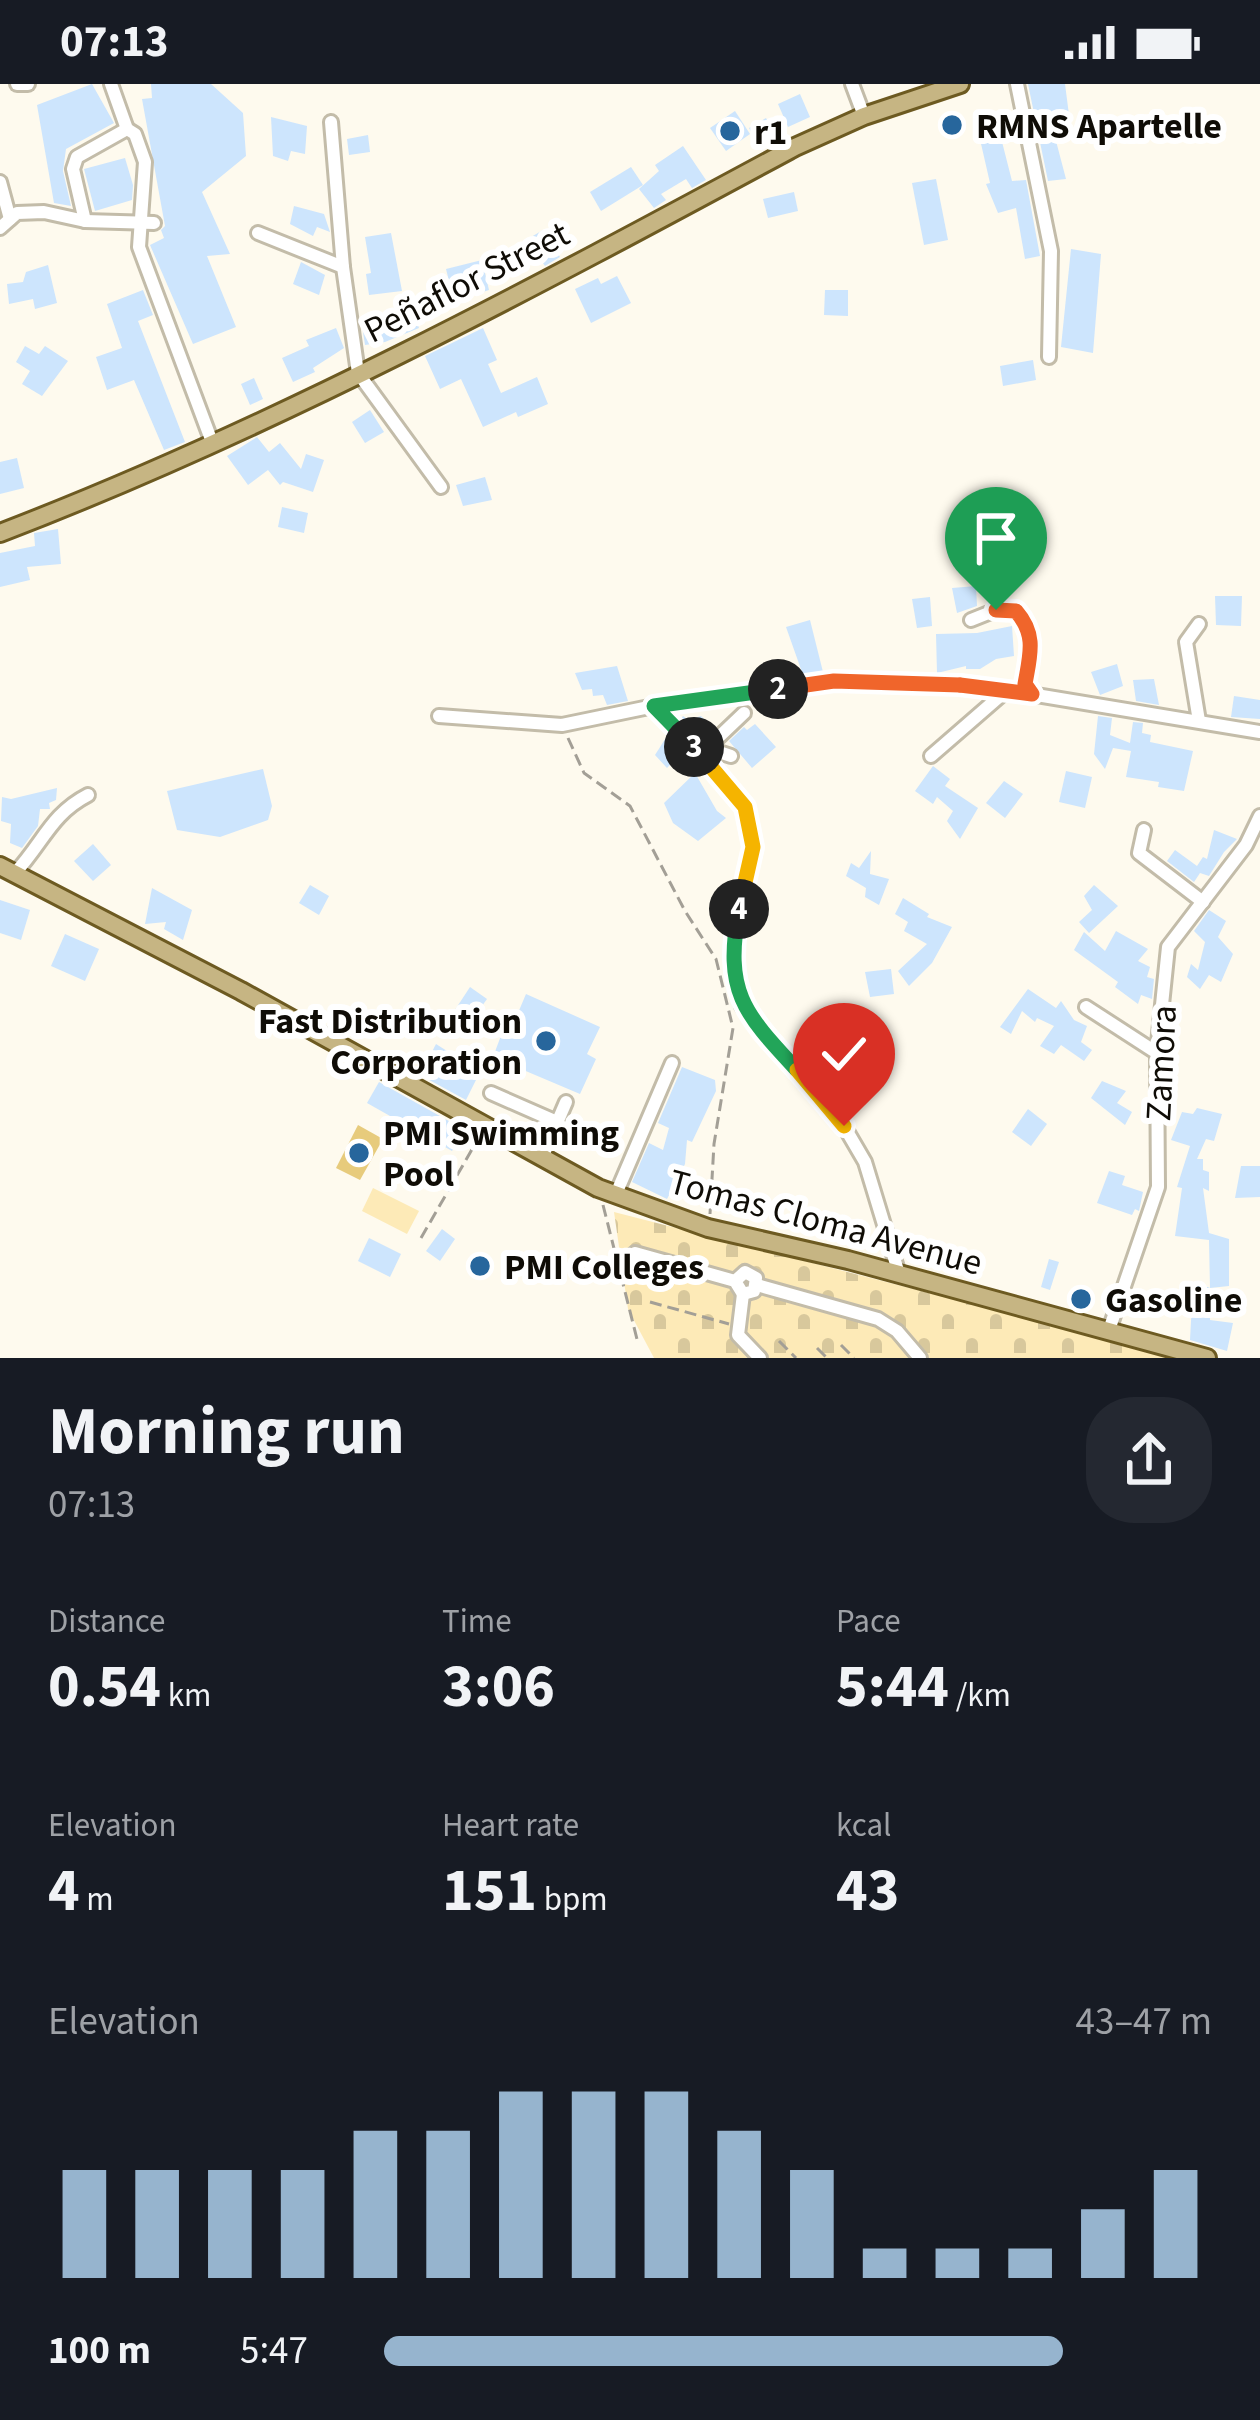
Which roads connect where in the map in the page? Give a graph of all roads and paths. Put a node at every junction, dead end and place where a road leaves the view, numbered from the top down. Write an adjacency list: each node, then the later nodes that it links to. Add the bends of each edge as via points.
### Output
1 (17, 84): 2 (street)
2 (28, 84)
3 (111, 84): 9 (street)
4 (852, 84): 7 (street)
5 (960, 84): 7 (main road, Peñaflor Street)
6 (1017, 84): 17 (street, via 1051,251)
7 (864, 116): 18 (main road, Peñaflor Street)
8 (331, 122): 16 (street)
9 (127, 129): 11 (street, via 77,157); 13 (street, via 145,162)
10 (0, 182): 12 (street)
11 (85, 221): 12 (street, via 17,213); 13 (street)
12 (5, 224)
13 (139, 224): 14 (street); 19 (street, via 139,248)
14 (154, 224)
15 (258, 233): 16 (street)
16 (343, 266): 18 (street)
17 (1049, 357)
18 (358, 373): 19 (main road, Peñaflor Street); 20 (street)
19 (212, 442): 21 (main road, Peñaflor Street)
20 (442, 487)
21 (0, 533)
22 (971, 620): 25 (street, via 1016,611 1027,623 1033,640 1025,684)
23 (1198, 623): 29 (street, via 1186,642)
24 (1007, 690): 25 (street); 26 (street, via 834,681); 34 (street)
25 (1032, 694): 29 (street)
26 (654, 706): 30 (street); 32 (street)
27 (744, 713): 32 (street)
28 (439, 716): 30 (street)
29 (1198, 722): 31 (street)
30 (562, 725): 49 (path, via 584,773 630,806 716,959 734,1028)
31 (1260, 732)
32 (704, 751): 33 (street); 52 (street, via 745,807 753,847 732,948 742,1006 866,1162)
33 (731, 756)
34 (931, 756)
35 (88, 795): 38 (street, via 64,808 34,853)
36 (1260, 816): 39 (street, Zamora)
37 (1144, 830): 39 (street, via 1139,853)
38 (7, 870): 46 (main road, Tomas Cloma Avenue)
39 (1203, 902): 41 (street, Zamora, via 1168,947)
40 (1086, 1006): 41 (street)
41 (1157, 1053): 56 (street, Zamora, via 1158,1186)
42 (672, 1063): 48 (street)
43 (491, 1093): 45 (street)
44 (566, 1102): 45 (street)
45 (557, 1122): 47 (street)
46 (486, 1127): 47 (main road, Tomas Cloma Avenue); 50 (path)
47 (542, 1158): 48 (main road, Tomas Cloma Avenue)
48 (607, 1191): 49 (main road, Tomas Cloma Avenue); 58 (path)
49 (708, 1228): 52 (main road, Tomas Cloma Avenue)
50 (421, 1238)
51 (635, 1252): 53 (street)
52 (899, 1274): 56 (main road, Tomas Cloma Avenue)
53 (739, 1288): 55 (street); 66 (street, via 745,1272 757,1285 878,1319)
54 (650, 1302): 55 (path)
55 (736, 1326): 62 (street)
56 (1109, 1330): 61 (main road, Tomas Cloma Avenue)
57 (779, 1341): 63 (path)
58 (638, 1343)
59 (841, 1345): 65 (path)
60 (818, 1348): 64 (path)
61 (1185, 1355): 67 (main road, Tomas Cloma Avenue)
62 (760, 1358)
63 (796, 1358)
64 (827, 1358)
65 (854, 1358)
66 (920, 1358)
67 (1207, 1358)

